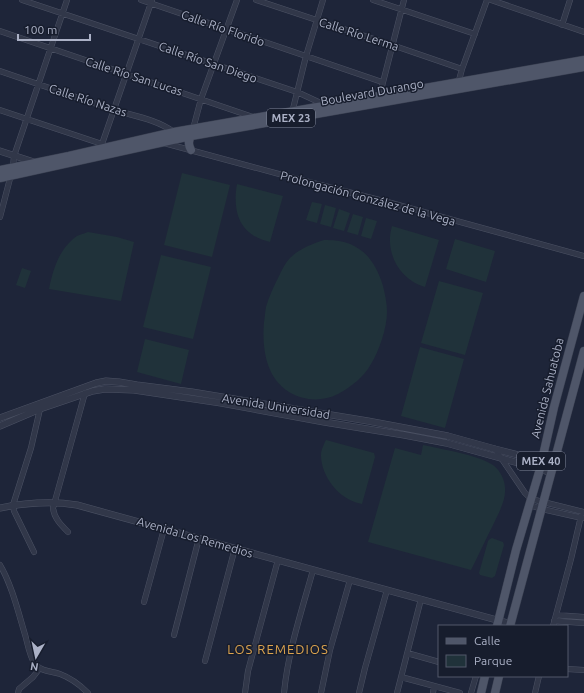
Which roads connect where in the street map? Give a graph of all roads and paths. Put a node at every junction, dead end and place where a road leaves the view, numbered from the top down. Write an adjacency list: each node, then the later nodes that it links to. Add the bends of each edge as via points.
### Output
1 (22, 0): 14 (street, Calle Río San Diego)
2 (67, 0): 14 (street)
3 (141, 0): 12 (street, Calle Río Florido)
4 (237, 0): 17 (street)
5 (256, 0): 15 (street, Calle Río Lerma)
6 (323, 0): 15 (street)
7 (373, 0): 13 (street)
8 (404, 0): 13 (street)
9 (487, 0): 20 (street)
10 (491, 0): 16 (street)
11 (570, 0): 16 (street)
12 (151, 2): 17 (street, Calle Río Florido); 21 (street)
13 (402, 9): 20 (street); 22 (street)
14 (62, 14): 21 (street, Calle Río San Diego); 23 (street)
15 (317, 20): 22 (street, Calle Río Lerma); 24 (street)
16 (562, 25): 19 (street)
17 (226, 29): 24 (street, Calle Río Florido); 26 (street)
18 (0, 31): 23 (street, Calle Río San Lucas)
19 (584, 32)
20 (475, 34): 28 (street)
21 (139, 39): 26 (street, Calle Río San Diego); 30 (street)
22 (392, 45): 28 (street, Calle Río Lerma); 31 (street)
23 (50, 49): 30 (street, Calle Río San Lucas); 32 (street)
24 (306, 56): 31 (street, Calle Río Florido); 34 (street)
25 (584, 60): 33 (main road, Boulevard Durango / MEX 23)
26 (214, 64): 34 (street, Calle Río San Diego); 35 (street)
27 (584, 67): 33 (main road, Boulevard Durango / MEX 23)
28 (462, 70): 33 (street)
29 (0, 71): 32 (street, Calle Río Nazas)
30 (127, 74): 35 (street, Calle Río San Lucas); 39 (street)
31 (382, 82): 36 (street)
32 (38, 84): 39 (street, Calle Río Nazas); 42 (street)
33 (458, 85): 36 (main road, Boulevard Durango / MEX 23)
34 (297, 92): 37 (street, Calle Río San Diego); 40 (street)
35 (201, 98): 41 (street, Calle Río San Lucas); 45 (street)
36 (378, 100): 37 (main road, Boulevard Durango / MEX 23); 40 (main road, Boulevard Durango / MEX 23)
37 (325, 105): 40 (main road, Boulevard Durango / MEX 23)
38 (0, 110): 42 (street)
39 (114, 110): 44 (street, Calle Río Nazas, via 159,124); 47 (street)
40 (291, 115): 41 (main road, Boulevard Durango / MEX 23); 43 (main road, Boulevard Durango / MEX 23)
41 (255, 117): 43 (street, Calle Río San Lucas); 45 (main road, Boulevard Durango / MEX 23)
42 (26, 119): 47 (street); 50 (street)
43 (267, 122): 45 (main road, Boulevard Durango / MEX 23)
44 (174, 132): 45 (main road, Boulevard Durango / MEX 23); 46 (main road, Boulevard Durango / MEX 23)
45 (192, 132): 46 (main road, Boulevard Durango / MEX 23); 48 (main road, via 188,142)
46 (157, 140): 47 (main road, Boulevard Durango / MEX 23); 48 (street, Prolongación González de la Vega)
47 (103, 149): 51 (main road, Boulevard Durango / MEX 23); 52 (main road, Boulevard Durango / MEX 23)
48 (192, 150): 57 (street, Prolongación González de la Vega)
49 (0, 151): 50 (street)
50 (14, 156): 51 (street); 54 (street)
51 (36, 162): 52 (street); 54 (main road, Boulevard Durango / MEX 23)
52 (44, 168): 54 (main road, Boulevard Durango / MEX 23)
53 (0, 170): 54 (main road, Boulevard Durango / MEX 23)
54 (12, 171): 55 (main road, Boulevard Durango / MEX 23); 56 (street)
55 (0, 178)
56 (0, 217)
57 (584, 256)
58 (584, 296): 71 (main road, Avenida Sahuatoba / MEX 40)
59 (584, 351): 70 (main road, MEX 40)
60 (85, 393): 61 (street, Avenida Universidad); 64 (street, Avenida Universidad, via 105,389 134,390); 74 (street)
61 (40, 409): 65 (street, Avenida Universidad); 75 (street, via 31,448)
62 (326, 414): 63 (street, Avenida Universidad, via 192,392 106,382 90,385); 64 (street); 66 (street, Avenida Universidad)
63 (0, 418)
64 (324, 422): 67 (street, Avenida Universidad)
65 (0, 426)
66 (448, 436): 67 (street); 68 (street, Avenida Universidad)
67 (446, 443): 69 (street, Avenida Universidad)
68 (496, 449): 69 (street); 71 (street, Avenida Universidad)
69 (501, 458): 71 (street, Avenida Universidad); 73 (street)
70 (554, 464): 71 (street, Avenida Universidad); 72 (main road, MEX 40)
71 (541, 465): 72 (street, Avenida Universidad); 73 (main road, Avenida Sahuatoba / MEX 40)
72 (551, 473): 76 (main road, MEX 40)
73 (530, 502): 76 (street); 90 (main road, Avenida Sahuatoba / MEX 40)
74 (54, 503): 75 (street, Avenida Los Remedios); 79 (street, Avenida Los Remedios, via 77,505); 80 (street, via 56,519)
75 (12, 505): 77 (street, Avenida Los Remedios); 83 (street)
76 (543, 506): 78 (street); 92 (main road, MEX 40)
77 (0, 508)
78 (583, 515): 94 (street)
79 (164, 529): 81 (street, Avenida Los Remedios); 91 (street)
80 (68, 532)
81 (199, 538): 82 (street, Avenida Los Remedios); 98 (street)
82 (235, 548): 84 (street, Avenida Los Remedios); 100 (street)
83 (34, 552)
84 (278, 560): 86 (street, Avenida Los Remedios); 113 (street, via 248,671)
85 (0, 565): 102 (street, via 34,662)
86 (314, 570): 87 (street, Avenida Los Remedios); 114 (street, via 292,646)
87 (350, 580): 88 (street, Avenida Los Remedios); 115 (street)
88 (387, 590): 89 (street, Avenida Los Remedios); 116 (street)
89 (421, 599): 95 (street, Avenida Los Remedios); 99 (street)
90 (504, 601): 92 (main road); 95 (main road, Avenida Sahuatoba / MEX 40)
91 (144, 602)
92 (514, 611): 97 (main road, MEX 40)
93 (584, 617): 94 (street)
94 (554, 621): 96 (street)
95 (498, 623): 97 (street, Avenida Los Remedios)
96 (584, 623)
97 (510, 625)
98 (174, 635)
99 (407, 653): 101 (street); 105 (street)
100 (205, 661)
101 (438, 662)
102 (40, 668): 111 (street); 112 (street, via 73,680)
103 (568, 669): 104 (street)
104 (584, 670)
105 (401, 677): 110 (street); 117 (street)
106 (476, 677): 120 (street)
107 (485, 677): 121 (main road)
108 (499, 677): 122 (main road)
109 (539, 677): 123 (street)
110 (434, 686): 118 (street); 119 (street)
111 (18, 693)
112 (88, 693)
113 (245, 693)
114 (284, 693)
115 (321, 693)
116 (359, 693)
117 (397, 693)
118 (433, 693)
119 (460, 693)
120 (471, 693)
121 (481, 693)
122 (495, 693)
123 (535, 693)

